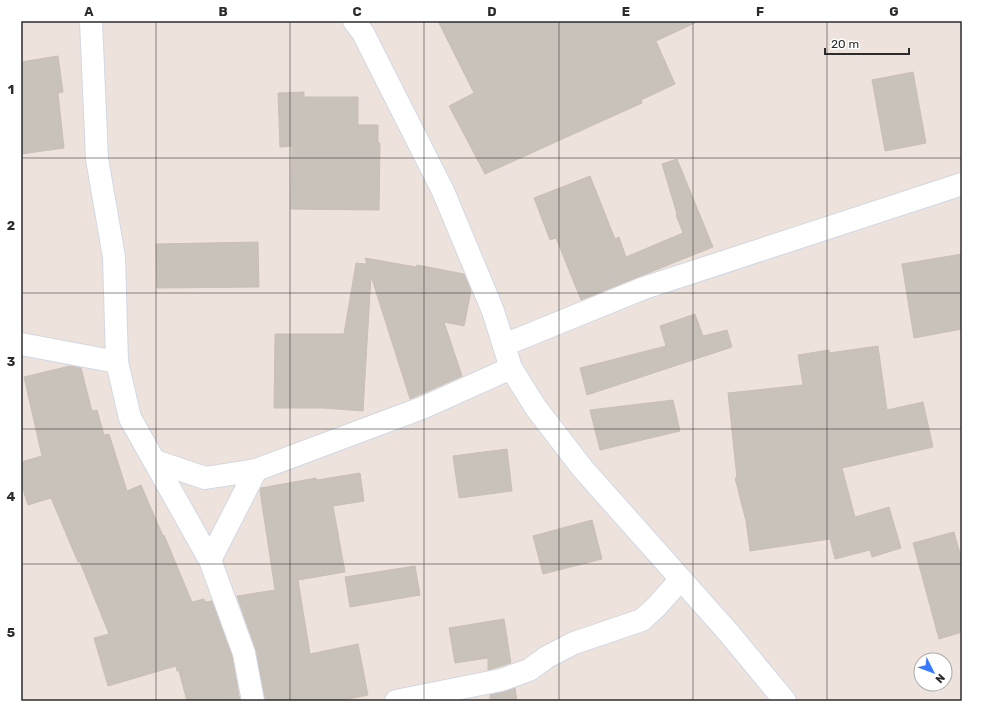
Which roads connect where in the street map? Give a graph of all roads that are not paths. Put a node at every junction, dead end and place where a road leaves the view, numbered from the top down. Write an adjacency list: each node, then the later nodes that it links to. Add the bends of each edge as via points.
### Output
1 (91, 21): 6 (street, via 97,159 114,257)
2 (354, 21): 5 (street, via 363,33 443,191)
3 (962, 184): 5 (street, via 644,288)
4 (21, 344): 6 (street)
5 (504, 345): 7 (street)
6 (117, 362): 8 (street, via 130,418)
7 (511, 368): 9 (street, via 422,408); 11 (street, via 536,408 583,469)
8 (155, 461): 9 (street, via 205,478); 10 (street)
9 (256, 470): 10 (street)
10 (210, 560): 12 (street, via 244,653)
11 (681, 579): 13 (street, via 642,620 574,643 529,670 501,680); 14 (street)
12 (253, 701)
13 (396, 701)
14 (785, 701)

